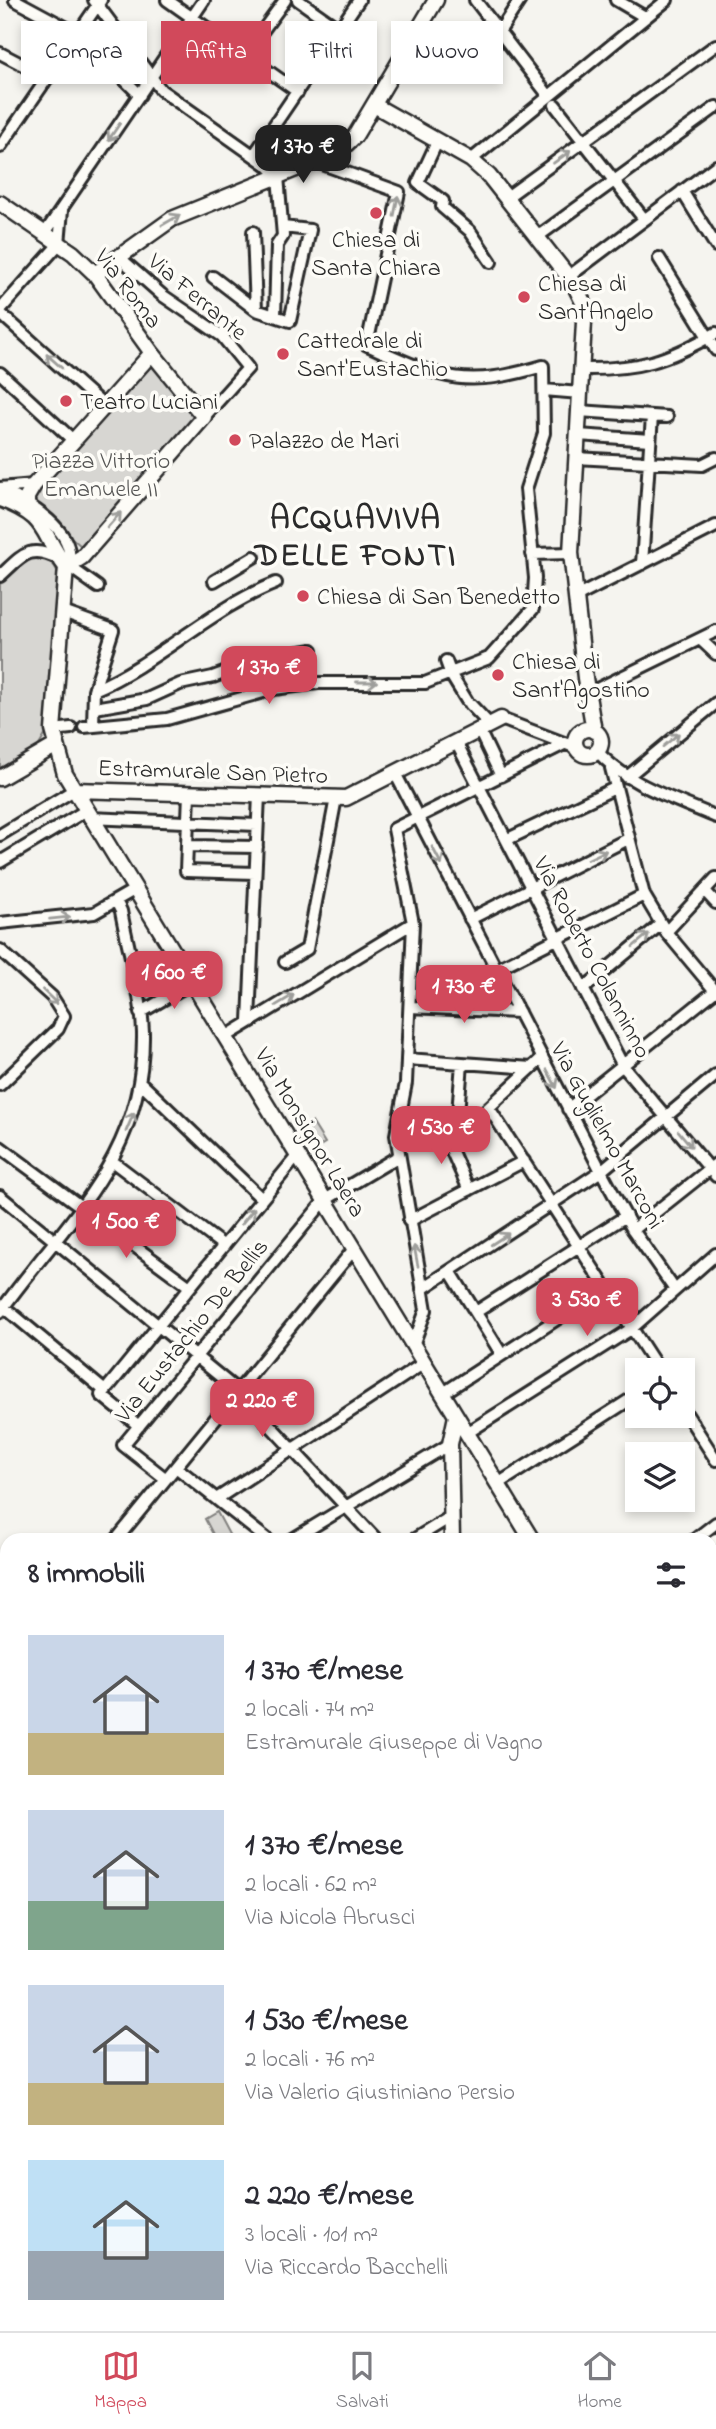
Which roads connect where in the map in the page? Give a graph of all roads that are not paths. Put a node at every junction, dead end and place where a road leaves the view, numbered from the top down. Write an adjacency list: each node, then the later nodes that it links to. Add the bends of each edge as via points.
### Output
1 (15, 0): 15 (street)
2 (167, 0): 13 (street)
3 (204, 0): 13 (street)
4 (285, 0): 18 (street)
5 (298, 0): 19 (street)
6 (359, 0): 20 (street)
7 (475, 0): 21 (street)
8 (520, 0): 22 (street)
9 (616, 0): 14 (street)
10 (667, 0): 14 (street)
11 (434, 1): 35 (street)
12 (97, 2): 16 (street); 28 (street)
13 (192, 18): 17 (street); 28 (street)
14 (645, 18): 34 (street)
15 (54, 21)
16 (86, 21)
17 (196, 21)
18 (270, 21)
19 (328, 21)
20 (345, 21)
21 (491, 21)
22 (503, 26)
23 (503, 37): 34 (street)
24 (716, 44): 38 (street)
25 (0, 53): 26 (street)
26 (21, 64)
27 (271, 74): 32 (street)
28 (153, 76): 33 (street); 41 (street, via 161,90)
29 (44, 84): 40 (street)
30 (129, 84): 33 (street)
31 (304, 84): 32 (street)
32 (298, 93): 41 (street)
33 (140, 95): 50 (street, one-way to 50)
34 (548, 95): 42 (street)
35 (374, 105): 39 (street); 43 (street, via 348,143)
36 (555, 105): 38 (street)
37 (716, 107): 46 (street)
38 (584, 141): 46 (street); 48 (street, one-way to 38)
39 (437, 142): 42 (street); 60 (street, via 418,183 443,201 442,206 470,231)
40 (0, 147)
41 (254, 155): 45 (street)
42 (471, 160): 48 (street)
43 (317, 162): 45 (street); 72 (street, one-way to 43, via 543,366 479,381 440,377 367,345 399,192)
44 (716, 166): 47 (street)
45 (278, 176): 52 (street); 58 (street, one-way to 45, via 172,219)
46 (615, 181): 51 (street); 55 (street)
47 (682, 191): 51 (street); 57 (street)
48 (507, 197): 55 (street)
49 (0, 203): 54 (street, Via Roma)
50 (62, 209): 54 (street); 56 (street)
51 (644, 219): 62 (street)
52 (283, 227): 66 (street, via 283,239 277,245); 66 (street, via 310,230 290,321)
53 (253, 232): 64 (street)
54 (46, 233): 56 (street, Via Roma)
55 (537, 237): 62 (street)
56 (59, 244): 61 (street, Via Roma); 65 (street)
57 (716, 246)
58 (119, 257): 61 (street); 77 (street, Via Ferrante, via 162,295 222,336 248,368)
59 (659, 258): 67 (street)
60 (491, 262)
61 (95, 274): 69 (street, Via Roma)
62 (568, 276): 70 (street, via 583,302)
63 (213, 277): 64 (street)
64 (256, 310): 66 (street)
65 (0, 312): 74 (street, one-way to 65)
66 (275, 316)
67 (712, 335): 68 (street); 70 (street, via 671,357 624,370)
68 (716, 350)
69 (152, 354): 74 (street); 77 (street, Via Roma)
70 (582, 369): 73 (street)
71 (0, 373): 81 (street)
72 (544, 390): 73 (street); 91 (street, via 544,433 528,480)
73 (580, 393): 75 (street)
74 (105, 407): 81 (street)
75 (579, 411): 76 (street); 79 (street)
76 (652, 416): 78 (street); 80 (street)
77 (204, 417): 93 (street, one-way to 77, via 82,557)
78 (667, 417)
79 (578, 435): 80 (street); 82 (street)
80 (650, 440): 84 (street)
81 (74, 441): 85 (street)
82 (576, 458): 84 (street); 90 (street)
83 (716, 458): 84 (street, via 702,465)
84 (649, 462): 94 (street)
85 (34, 485): 86 (street); 88 (street)
86 (0, 489): 88 (street)
87 (0, 499): 88 (street)
88 (26, 507): 93 (street, via 46,529)
89 (716, 526): 94 (street)
90 (571, 553): 91 (street); 99 (street)
91 (532, 554): 106 (street, via 533,609 489,658)
92 (254, 557): 96 (street)
93 (65, 564): 95 (street, via 40,551 29,551); 98 (street); 100 (street, Via Monsignor Laera)
94 (642, 564): 99 (street)
95 (0, 576)
96 (214, 581)
97 (276, 583): 107 (street)
98 (98, 587)
99 (576, 597): 108 (street)
100 (63, 612): 107 (street, via 113,630); 115 (street, Via Monsignor Laera)
101 (716, 631): 102 (street)
102 (701, 640): 104 (street); 108 (street)
103 (312, 650): 109 (street, via 261,659)
104 (716, 654)
105 (446, 660): 106 (street)
106 (450, 675): 112 (street, one-way to 106, via 167,719 274,688 318,683 425,683); 113 (street)
107 (94, 690): 111 (street)
108 (589, 693): 116 (street)
109 (130, 701): 111 (street); 112 (street)
110 (716, 703): 124 (street, one-way to 110)
111 (95, 708): 112 (street, via 89,727)
112 (134, 723)
113 (490, 725): 117 (street, Estramurale San Pietro); 119 (street); 123 (street)
114 (71, 728): 115 (street)
115 (53, 730): 118 (street, Via Monsignor Laera)
116 (594, 731): 119 (street, via 581,731); 120 (street, via 600,741)
117 (456, 742): 122 (street, Estramurale San Pietro); 126 (street, Via Roberto Colanninno)
118 (55, 746): 125 (street); 128 (street, Via Monsignor Laera)
119 (570, 746): 120 (street, via 584,754); 123 (street)
120 (597, 751): 121 (street)
121 (611, 768): 124 (street); 127 (street)
122 (395, 773): 131 (street, Estramurale San Pietro, via 353,796); 134 (street, Via Guglielmo Marconi)
123 (501, 776): 126 (street)
124 (627, 777): 133 (street)
125 (0, 778)
126 (479, 787): 134 (street); 138 (street, Via Roberto Colanninno)
127 (615, 788): 138 (street); 139 (street)
128 (74, 790): 129 (street, Estramurale San Pietro); 132 (street, Via Monsignor Laera); 137 (street)
129 (189, 793): 130 (street, Estramurale San Pietro); 135 (street)
130 (259, 795): 131 (street, Estramurale San Pietro); 136 (street)
131 (336, 798): 157 (street, via 307,949)
132 (87, 814): 135 (street); 142 (street); 146 (street, Via Monsignor Laera)
133 (716, 817)
134 (417, 818): 151 (street, Via Guglielmo Marconi, one-way to 151); 153 (street, via 394,829)
135 (188, 822): 136 (street); 140 (street)
136 (257, 825): 141 (street)
137 (0, 835)
138 (508, 839): 145 (street, Via Roberto Colanninno)
139 (628, 839): 145 (street, one-way to 139); 148 (street)
140 (187, 846): 141 (street); 143 (street, via 186,871)
141 (257, 847): 143 (street)
142 (0, 862)
143 (255, 873): 165 (street)
144 (716, 878): 147 (street)
145 (532, 887): 151 (street); 155 (street, Via Roberto Colanninno)
146 (134, 890): 149 (street); 159 (street, Via Monsignor Laera)
147 (705, 891): 150 (street); 154 (street)
148 (644, 895): 154 (street); 155 (street)
149 (116, 901): 152 (street, one-way to 149, via 80,916); 164 (street)
150 (716, 904)
151 (470, 919): 158 (street, Via Guglielmo Marconi)
152 (0, 923)
153 (413, 923): 162 (street); 165 (street, one-way to 153)
154 (664, 928): 160 (street, one-way to 154); 161 (street)
155 (558, 938): 158 (street); 160 (street, Via Roberto Colanninno)
156 (0, 950): 174 (street, one-way to 174, via 64,1016 58,1029)
157 (285, 962)
158 (497, 969): 163 (street, Via Guglielmo Marconi)
159 (193, 982): 164 (street); 166 (street, Via Monsignor Laera)
160 (583, 989): 170 (street, Via Roberto Colanninno)
161 (715, 992): 170 (street)
162 (410, 1007): 163 (street); 167 (street)
163 (519, 1012): 168 (street, Via Guglielmo Marconi)
164 (140, 1013): 173 (street)
165 (249, 1021): 166 (street)
166 (227, 1036): 182 (street, Via Monsignor Laera)
167 (407, 1059): 169 (street); 180 (street)
168 (541, 1059): 171 (street); 176 (street, Via Guglielmo Marconi, one-way to 176)
169 (462, 1063): 171 (street); 178 (street)
170 (622, 1066): 176 (street); 177 (street, Via Roberto Colanninno)
171 (531, 1068): 175 (street)
172 (716, 1076): 177 (street)
173 (140, 1082): 184 (street, one-way to 173, via 134,1115); 190 (street)
174 (0, 1085)
175 (489, 1108): 178 (street, via 472,1123); 185 (street)
176 (568, 1109): 187 (street, Via Guglielmo Marconi)
177 (666, 1116): 186 (street, Via Roberto Colanninno, one-way to 186); 187 (street)
178 (457, 1126): 179 (street)
179 (442, 1129): 180 (street); 188 (street)
180 (396, 1135): 183 (street)
181 (0, 1147): 193 (street)
182 (298, 1155): 190 (street); 191 (street, Via Monsignor Laera)
183 (399, 1156): 191 (street, Via Eustachio De Bellis); 195 (street)
184 (112, 1161): 193 (street); 198 (street)
185 (524, 1161): 188 (street); 192 (street)
186 (714, 1170): 196 (street)
187 (601, 1171): 192 (street); 194 (street, Via Guglielmo Marconi)
188 (469, 1190): 195 (street)
189 (0, 1196): 197 (street)
190 (262, 1199): 198 (street, one-way to 190)
191 (325, 1200): 200 (street, Via Monsignor Laera); 213 (street, Via Eustachio De Bellis)
192 (553, 1205): 199 (street); 202 (street, one-way to 192)
193 (82, 1207): 197 (street); 203 (street)
194 (626, 1216): 196 (street, Via Guglielmo Marconi); 199 (street)
195 (410, 1221): 205 (street, one-way to 195)
196 (633, 1230): 206 (street, Via Guglielmo Marconi)
197 (55, 1241): 207 (street); 209 (street)
198 (224, 1246): 203 (street)
199 (579, 1246): 204 (street); 208 (street)
200 (354, 1249): 211 (street, Via Monsignor Laera); 217 (street)
201 (716, 1254): 206 (street)
202 (450, 1271): 205 (street); 208 (street)
203 (190, 1287): 209 (street)
204 (606, 1287): 210 (street); 212 (street)
205 (422, 1289): 211 (street, via 426,1310)
206 (675, 1290): 210 (street)
207 (2, 1310): 216 (street)
208 (476, 1312): 212 (street)
209 (158, 1326): 213 (street); 216 (street)
210 (631, 1329): 214 (street); 223 (street)
211 (413, 1345): 215 (street, Via Monsignor Laera)
212 (502, 1355): 218 (street)
213 (195, 1356): 217 (street); 221 (street, Via Eustachio De Bellis)
214 (651, 1358)
215 (424, 1363): 218 (street, Via Monsignor Laera); 225 (street)
216 (105, 1391): 221 (street, via 101,1395)
217 (238, 1391): 225 (street); 227 (street)
218 (442, 1394): 220 (street, Via Monsignor Laera)
219 (625, 1403): 229 (street)
220 (456, 1416): 223 (street, Via Monsignor Laera); 224 (street)
221 (139, 1426): 228 (street, Via Eustachio De Bellis, via 123,1445)
222 (695, 1428): 226 (street)
223 (467, 1433): 229 (street, Via Monsignor Laera)
224 (450, 1444): 231 (street); 232 (street)
225 (292, 1447): 230 (street); 231 (street)
226 (716, 1460)
227 (176, 1467): 228 (street); 230 (street)
228 (166, 1479): 233 (street)
229 (498, 1484): 239 (street, Via Monsignor Laera)
230 (218, 1498): 234 (street)
231 (347, 1505): 235 (street); 236 (street)
232 (452, 1516): 237 (street); 238 (street)
233 (125, 1533)
234 (260, 1533)
235 (302, 1533)
236 (371, 1533)
237 (424, 1533)
238 (452, 1533)
239 (528, 1533)

